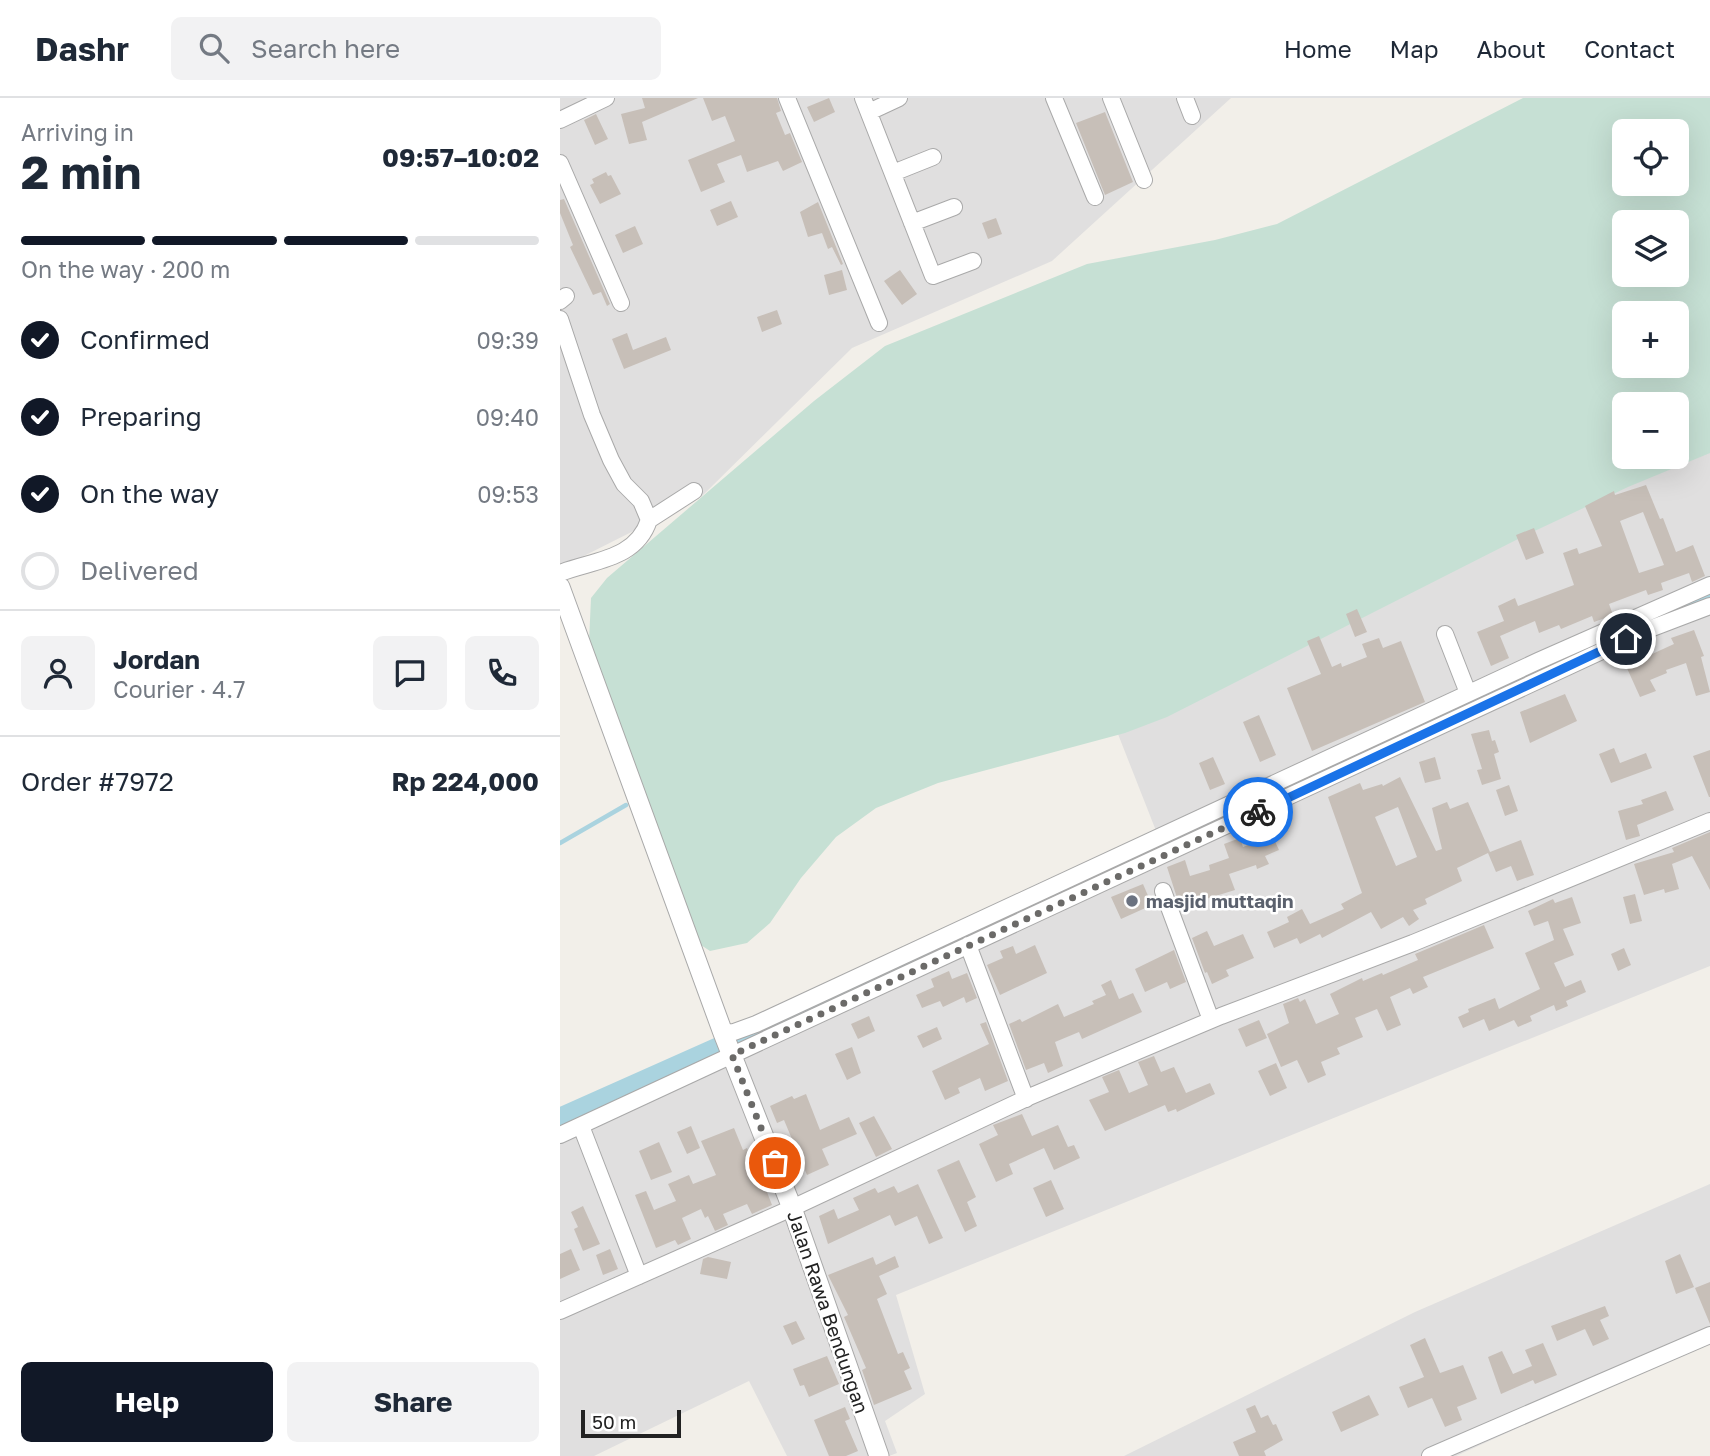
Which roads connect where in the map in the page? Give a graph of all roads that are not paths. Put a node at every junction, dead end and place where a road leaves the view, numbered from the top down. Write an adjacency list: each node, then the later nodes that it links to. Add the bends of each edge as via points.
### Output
1 (606, 98): 9 (street)
2 (788, 98): 20 (street)
3 (899, 98): 7 (street)
4 (1054, 98): 14 (street)
5 (1111, 98): 13 (street)
6 (1185, 98): 8 (street)
7 (866, 105): 12 (street)
8 (1192, 116)
9 (560, 120)
10 (933, 157): 12 (street)
11 (560, 163): 18 (street)
12 (892, 173): 16 (street)
13 (1144, 180)
14 (1096, 198)
15 (954, 207): 16 (street)
16 (912, 223): 17 (street, via 933,276)
17 (973, 261)
18 (621, 303)
19 (560, 319): 22 (street, via 611,460)
20 (879, 323)
21 (694, 491): 22 (street)
22 (649, 520): 23 (street, via 626,551)
23 (560, 573)
24 (1710, 585): 28 (street)
25 (560, 587): 33 (street, Jalan Rawa Bendungan)
26 (1710, 606): 31 (street, via 1647,630)
27 (1445, 635): 28 (street)
28 (1468, 693): 33 (street, via 734,1032)
29 (1710, 821): 32 (street)
30 (1163, 891): 32 (street)
31 (968, 945): 33 (street); 34 (street)
32 (1211, 1020): 34 (street)
33 (727, 1044): 35 (street); 37 (street, Jalan Rawa Bendungan)
34 (1026, 1099): 37 (street)
35 (581, 1126): 36 (street); 38 (street)
36 (560, 1135)
37 (792, 1208): 38 (street); 41 (street, Jalan Rawa Bendungan)
38 (639, 1276): 39 (street)
39 (560, 1311)
40 (1710, 1335): 42 (street)
41 (879, 1456)
42 (1430, 1456)

